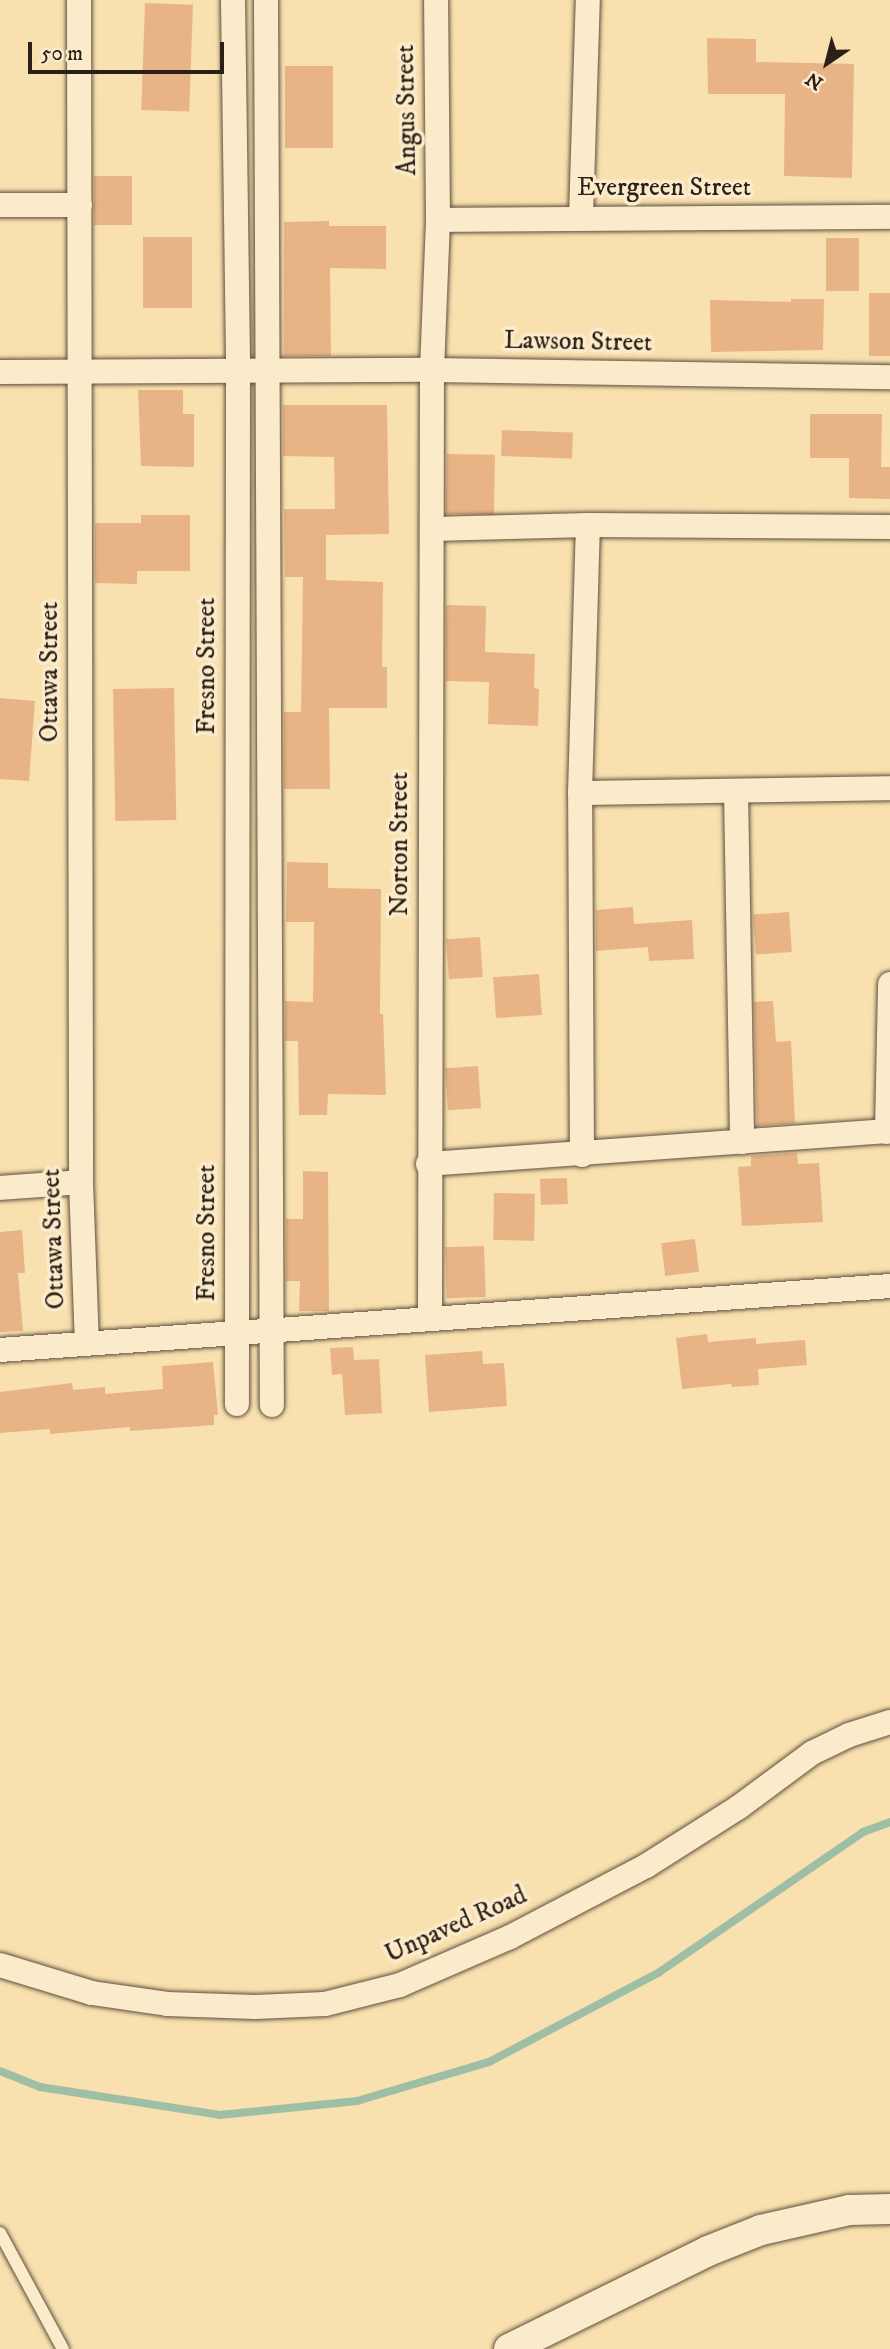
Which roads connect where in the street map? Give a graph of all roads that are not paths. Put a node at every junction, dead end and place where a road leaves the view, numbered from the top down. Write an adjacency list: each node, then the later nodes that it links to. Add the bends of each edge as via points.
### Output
1 (79, 0): 7 (street, Ottawa Street)
2 (233, 0): 15 (street, Fresno Street)
3 (266, 0): 13 (street)
4 (436, 0): 10 (street, Angus Street)
5 (588, 0): 8 (street)
6 (0, 205): 7 (street)
7 (80, 205): 14 (street, Ottawa Street)
8 (581, 217): 9 (street, Evergreen Street); 10 (street, Evergreen Street)
9 (890, 217)
10 (438, 220): 11 (street, Angus Street)
11 (432, 370): 13 (street, Lawson Street); 16 (street, Lawson Street); 19 (street, Norton Street)
12 (0, 372): 14 (street, Lawson Street)
13 (265, 372): 15 (street, Lawson Street); 32 (street)
14 (79, 373): 15 (street, Lawson Street); 28 (street, Ottawa Street)
15 (237, 373): 33 (street, Fresno Street)
16 (890, 377)
17 (588, 525): 18 (street); 19 (street); 22 (street)
18 (890, 527)
19 (432, 529): 27 (street, Norton Street)
20 (890, 788): 21 (street)
21 (736, 791): 22 (street); 25 (street)
22 (580, 793): 26 (street)
23 (890, 984): 24 (street)
24 (888, 1131): 25 (street)
25 (742, 1142): 26 (street)
26 (582, 1155): 27 (street)
27 (428, 1164): 31 (street, Norton Street)
28 (81, 1182): 29 (street); 34 (street, Ottawa Street)
29 (0, 1188)
30 (890, 1286): 31 (street)
31 (430, 1319): 32 (street)
32 (270, 1329): 33 (street); 37 (street)
33 (236, 1331): 34 (street); 36 (street, Fresno Street)
34 (87, 1343): 35 (street)
35 (0, 1350)
36 (237, 1404)
37 (272, 1405)
38 (890, 1722): 39 (street, Unpaved Road, via 812,1753 739,1807 646,1866 510,1937 400,1985 325,2004 167,2004 92,1993)
39 (0, 1965)
40 (890, 2209): 43 (street, via 849,2210 761,2230 708,2251)
41 (0, 2233): 42 (lane)
42 (63, 2349)
43 (509, 2349)

